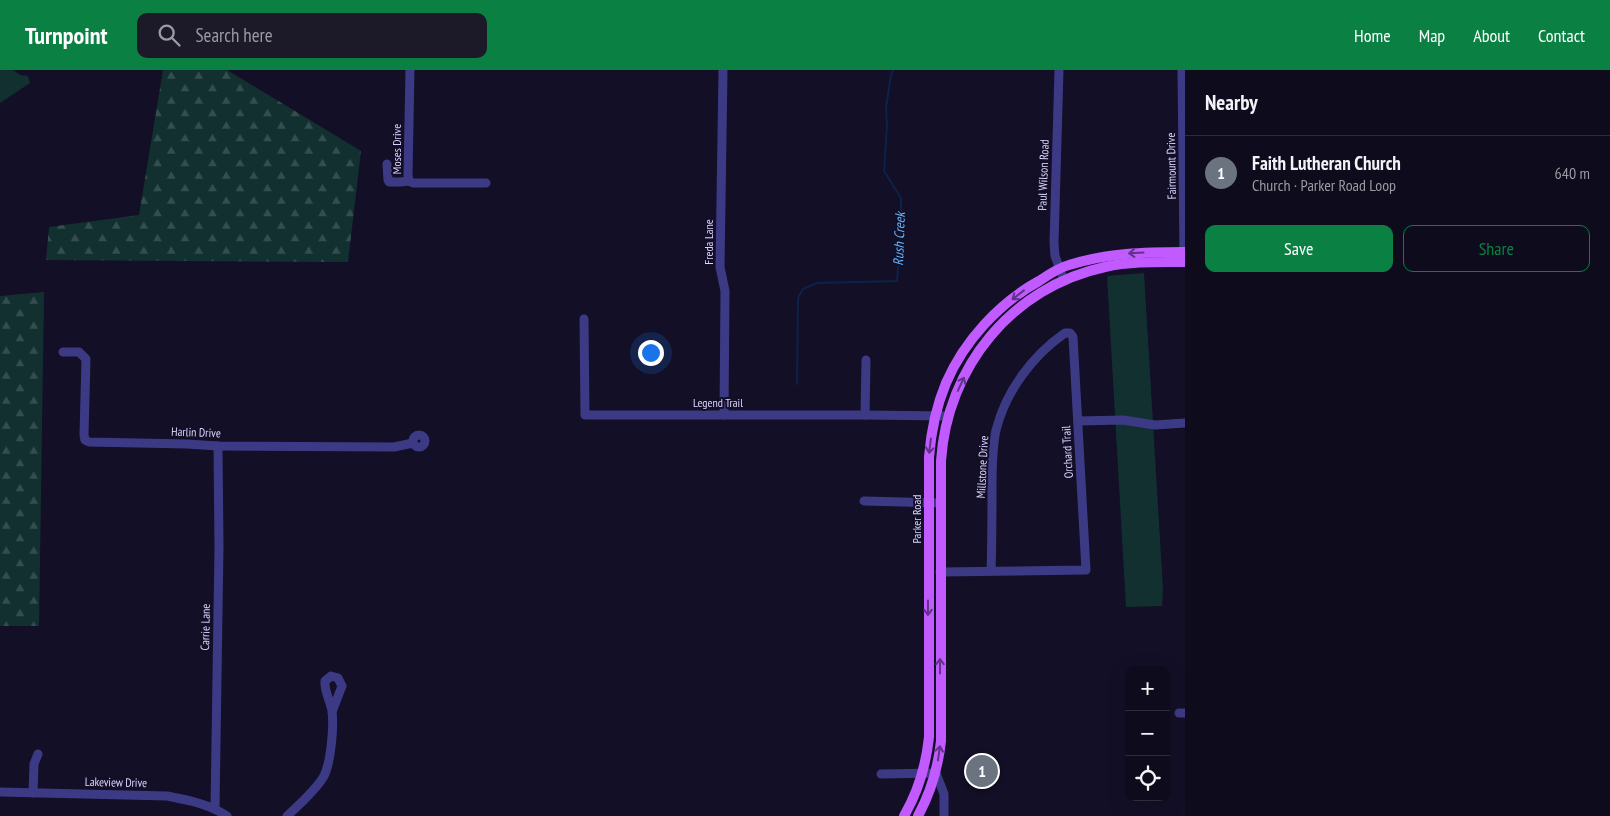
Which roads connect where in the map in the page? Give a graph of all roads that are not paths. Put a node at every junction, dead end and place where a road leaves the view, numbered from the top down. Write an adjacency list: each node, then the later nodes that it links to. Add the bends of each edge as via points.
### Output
1 (410, 70): 6 (street, Moses Drive)
2 (724, 70): 15 (street, Freda Lane, via 720,266 725,291)
3 (1059, 70): 9 (street, Paul Wilson Road, via 1054,243)
4 (1182, 70): 8 (street, Fairmount Drive)
5 (388, 164): 6 (street, via 389,182)
6 (409, 180): 7 (street, Moses Drive, via 414,183)
7 (486, 184)
8 (1185, 257): 9 (main road, Parker Road, one-way to 9, via 1126,254); 10 (main road, Parker Road, via 1106,267)
9 (1059, 269): 10 (street, Paul Wilson Road); 17 (main road, Parker Road, one-way to 17, via 1016,296 981,329 963,352 946,383)
10 (1064, 280): 18 (main road, Parker Road, one-way to 10, via 975,357 1007,318 1032,298)
11 (584, 318): 15 (street, Legend Trail, via 585,414)
12 (1070, 333): 19 (street, Orchard Trail, via 1073,337); 27 (street, Millstone Drive, via 1051,343 1018,380 996,431 992,462)
13 (63, 352): 22 (street, Harlin Drive, via 79,352 86,358 85,440 96,443)
14 (866, 360): 16 (street)
15 (724, 414): 16 (street, Legend Trail)
16 (865, 415): 17 (street, Legend Trail)
17 (936, 416): 18 (street, Legend Trail); 24 (main road, Parker Road, one-way to 24, via 929,457)
18 (948, 416): 25 (main road, Parker Road, via 943,440)
19 (1078, 421): 20 (street, via 1123,420 1155,425); 27 (street, Orchard Trail, via 1086,570)
20 (1185, 423)
21 (413, 443): 22 (street, Harlin Drive, via 394,447)
22 (218, 446): 35 (street, Carrie Lane)
23 (864, 501): 24 (street)
24 (928, 503): 25 (street); 30 (main road, Parker Road, one-way to 30, via 929,737)
25 (941, 503): 26 (main road, Parker Road)
26 (940, 572): 27 (street); 31 (main road, Parker Road, one-way to 26, via 941,727)
27 (991, 572)
28 (332, 712): 37 (street, via 332,744 324,775)
29 (38, 754): 34 (street, via 34,764)
30 (922, 773): 31 (street); 32 (street); 38 (main road, Parker Road)
31 (936, 773): 39 (main road, Parker Road); 40 (street, via 944,794)
32 (881, 774)
33 (0, 792): 34 (street, Lakeview Drive)
34 (33, 793): 35 (street, Lakeview Drive, via 167,796)
35 (216, 808): 36 (street, Lakeview Drive)
36 (227, 816)
37 (287, 816)
38 (904, 816)
39 (918, 816)
40 (944, 816)

